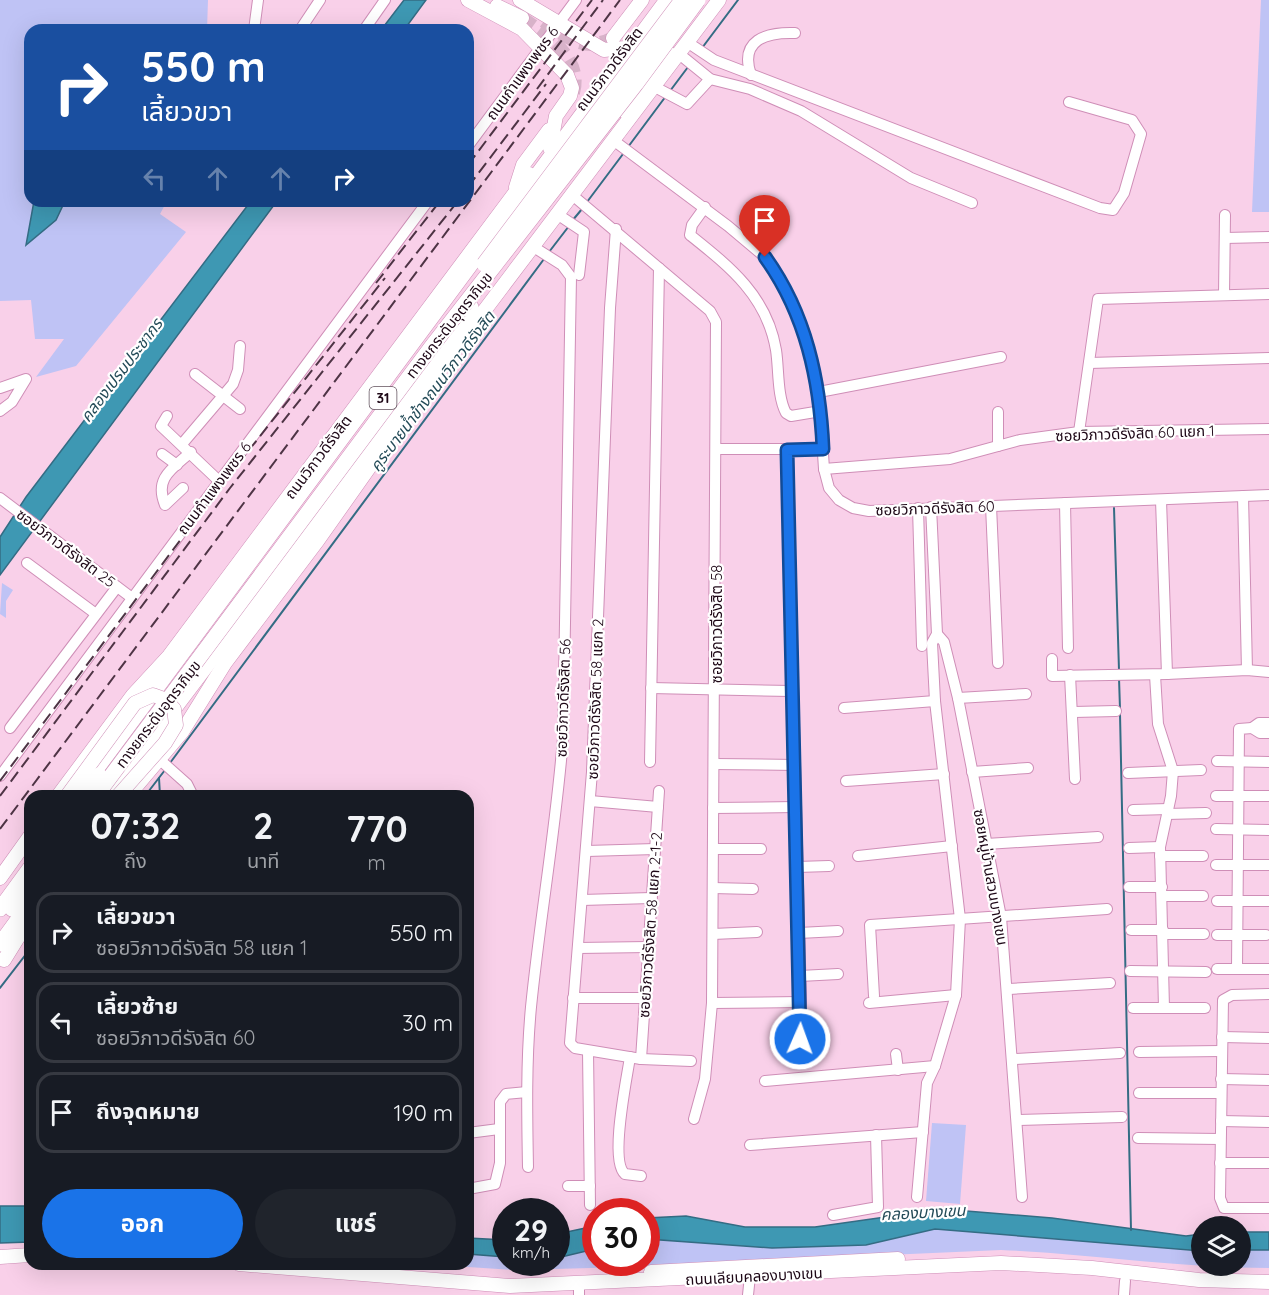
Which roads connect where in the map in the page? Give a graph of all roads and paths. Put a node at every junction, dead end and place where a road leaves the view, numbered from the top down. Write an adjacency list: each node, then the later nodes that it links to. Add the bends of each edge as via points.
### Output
1 (258, 0): 17 (street)
2 (320, 0): 18 (street)
3 (385, 0): 19 (street)
4 (468, 0): 22 (main road, via 522,29)
5 (485, 0): 15 (main road)
6 (513, 0): 15 (main road)
7 (576, 0): 16 (street, ถนนกำแพงเพชร 6)
8 (642, 0): 21 (main road)
9 (660, 0): 23 (main road, ถนนวิภาวดีรังสิต / 31)
10 (667, 0): 76 (highway, ถนนวิภาวดีรังสิต / 31)
11 (682, 0): 132 (highway, ทางยกระดับอุตราภิมุข / 31, bridge)
12 (698, 0): 133 (highway, ทางยกระดับอุตราภิมุข / 31, bridge, via 432,346)
13 (707, 0): 82 (highway, 31, via 482,293)
14 (719, 0): 24 (main road, 31)
15 (523, 9): 16 (main road)
16 (560, 22): 22 (street, ถนนกำแพงเพชร 6); 23 (main road, via 604,50)
17 (255, 24)
18 (304, 24)
19 (368, 24)
20 (795, 33): 25 (street, via 771,34 755,41 749,48)
21 (613, 38)
22 (541, 47): 30 (street, ถนนกำแพงเพชร 6); 32 (main road, via 567,75 572,88 556,116)
23 (625, 48): 32 (main road, ถนนวิภาวดีรังสิต / 31)
24 (691, 54): 25 (street); 26 (street); 27 (main road, 31)
25 (751, 75): 28 (street, via 1113,210 1124,193 1141,134 1132,120)
26 (710, 79): 27 (street, via 690,103 684,104); 35 (street, via 750,89 801,111 911,178)
27 (663, 91): 31 (main road, 31)
28 (1070, 102)
29 (549, 130): 33 (main road, via 522,165)
30 (474, 139)
31 (622, 146): 34 (main road, 31); 37 (street, ซอยวิภาวดีรังสิต 60)
32 (550, 148): 33 (main road, ถนนวิภาวดีรังสิต / 31)
33 (515, 192): 63 (main road, ถนนวิภาวดีรังสิต / 31)
34 (576, 197): 39 (main road, 31); 40 (street, ซอยวิภาวดีรังสิต 58)
35 (972, 203)
36 (424, 207): 74 (street, ถนนกำแพงเพชร 6)
37 (705, 207): 54 (street, ซอยวิภาวดีรังสิต 60, via 765,257 778,275 803,328); 59 (street, via 690,235 733,269 762,306 772,327 786,413 791,416)
38 (1225, 215): 42 (street)
39 (566, 219): 43 (main road, 31); 45 (street, via 584,232)
40 (616, 229): 44 (street, ซอยวิภาวดีรังสิต 58); 142 (street, ซอยวิภาวดีรังสิต 58 แยก 2, via 609,308)
41 (1269, 237): 42 (street)
42 (1225, 238): 47 (street)
43 (541, 252): 70 (main road, 31); 243 (street, ซอยวิภาวดีรังสิต 56, via 562,265 570,277 564,716 559,789 531,1008)
44 (659, 268): 67 (street, ซอยวิภาวดีรังสิต 58, via 714,316); 100 (street)
45 (579, 275)
46 (1269, 294): 47 (street)
47 (1224, 295): 51 (street, via 1098,299)
48 (240, 345): 55 (street, via 238,370)
49 (1001, 357): 54 (street)
50 (1269, 358): 51 (street)
51 (1089, 363): 64 (street)
52 (195, 374): 55 (street)
53 (0, 388): 56 (street); 56 (street, via 26,379)
54 (819, 392): 59 (street, ซอยวิภาวดีรังสิต 60)
55 (223, 396): 57 (street); 66 (street)
56 (12, 402): 58 (street)
57 (240, 409)
58 (0, 411)
59 (821, 411): 68 (street, ซอยวิภาวดีรังสิต 60)
60 (998, 412): 65 (street)
61 (167, 416): 66 (street, via 161,426)
62 (1269, 429): 64 (street, ซอยวิภาวดีรังสิต 60 แยก 1)
63 (338, 431): 76 (highway); 129 (main road, ถนนวิภาวดีรังสิต / 31)
64 (1079, 432): 65 (street, ซอยวิภาวดีรังสิต 60 แยก 1)
65 (998, 446): 73 (street, ซอยวิภาวดีรังสิต 60 แยก 1, via 950,459)
66 (187, 448): 72 (street); 74 (street)
67 (717, 449): 69 (street); 101 (street, ซอยวิภาวดีรังสิต 58)
68 (823, 449): 69 (street); 73 (street, ซอยวิภาวดีรังสิต 60)
69 (787, 450): 102 (street)
70 (380, 453): 82 (highway); 117 (main road, 31, via 225,663)
71 (162, 454): 72 (street)
72 (177, 465): 75 (street, via 160,491 165,505)
73 (824, 468): 85 (street, ซอยวิภาวดีรังสิต 60, via 829,488 853,508)
74 (219, 481): 88 (street, ถนนกำแพงเพชร 6)
75 (183, 488)
76 (303, 488): 131 (highway, ถนนวิภาวดีรังสิต / 31)
77 (1269, 495): 78 (street, ซอยวิภาวดีรังสิต 60)
78 (1243, 496): 80 (street, ซอยวิภาวดีรังสิต 60); 95 (street)
79 (0, 498): 87 (street, ซอยวิภาวดีรังสิต 25)
80 (1161, 500): 81 (street, ซอยวิภาวดีรังสิต 60); 99 (street)
81 (1065, 503): 83 (street, ซอยวิภาวดีรังสิต 60); 92 (street)
82 (327, 506): 134 (highway, 31)
83 (991, 506): 84 (street, ซอยวิภาวดีรังสิต 60); 94 (street)
84 (931, 507): 85 (street, ซอยวิภาวดีรังสิต 60); 90 (street, ซอยหมู่บ้านสวนบางเขน)
85 (918, 508): 91 (street)
86 (27, 563): 89 (street)
87 (117, 586): 88 (street, ซอยวิภาวดีรังสิต 25); 89 (street)
88 (132, 598): 126 (street, ถนนกำแพงเพชร 6)
89 (96, 614): 110 (street)
90 (937, 634): 104 (street, ซอยหมู่บ้านสวนบางเขน, via 944,642); 105 (street, ซอยหมู่บ้านสวนบางเขน, via 932,643)
91 (922, 646)
92 (1068, 648)
93 (1052, 659): 97 (street, via 1052,676)
94 (998, 663)
95 (1247, 670): 96 (street); 99 (street)
96 (1269, 672)
97 (1070, 675): 98 (street); 108 (street)
98 (1155, 675): 99 (street); 122 (street, via 1158,724)
99 (1167, 675)
100 (651, 688): 101 (street); 115 (street)
101 (715, 689): 102 (street); 118 (street, ซอยวิภาวดีรังสิต 58)
102 (791, 690): 119 (street)
103 (1026, 694): 104 (street)
104 (958, 698): 123 (street, ซอยหมู่บ้านสวนบางเขน)
105 (935, 701): 106 (street); 125 (street, ซอยหมู่บ้านสวนบางเขน)
106 (844, 708)
107 (1116, 711): 108 (street)
108 (1074, 712): 127 (street)
109 (1269, 723): 111 (street)
110 (10, 728)
111 (1252, 728): 112 (street); 114 (street, via 1239,729)
112 (1269, 733)
113 (1217, 761): 114 (street)
114 (1239, 761): 116 (street); 140 (street)
115 (650, 762)
116 (1269, 762)
117 (165, 764): 136 (main road, 31); 137 (street)
118 (714, 764): 119 (street); 145 (street, ซอยวิภาวดีรังสิต 58)
119 (795, 765): 144 (street)
120 (1028, 768): 123 (street)
121 (1201, 770): 122 (street)
122 (1173, 771): 124 (street); 147 (street)
123 (972, 772): 153 (street, ซอยหมู่บ้านสวนบางเขน)
124 (1128, 772)
125 (944, 774): 128 (street); 155 (street, ซอยหมู่บ้านสวนบางเขน)
126 (0, 776)
127 (1075, 779)
128 (846, 781)
129 (62, 790)
130 (71, 790): 135 (main road, bridge, via 135,703 153,695 165,699 174,708 176,725)
131 (81, 790)
132 (88, 790)
133 (100, 790)
134 (113, 790)
135 (123, 790)
136 (135, 790)
137 (190, 790)
138 (659, 791): 143 (street, ซอยวิภาวดีรังสิต 58 แยก 2-1-2)
139 (1216, 796): 140 (street)
140 (1239, 796): 141 (street); 150 (street)
141 (1269, 796)
142 (590, 801): 143 (street); 160 (street, ซอยวิภาวดีรังสิต 58 แยก 2)
143 (658, 807): 157 (street, ซอยวิภาวดีรังสิต 58 แยก 2-1-2)
144 (795, 807): 145 (street); 169 (street)
145 (713, 808): 158 (street, ซอยวิภาวดีรังสิต 58)
146 (1133, 810): 147 (street)
147 (1167, 811): 148 (street); 161 (street)
148 (1206, 813)
149 (1216, 829): 150 (street)
150 (1238, 829): 151 (street); 166 (street)
151 (1269, 830)
152 (1098, 837): 153 (street)
153 (986, 844): 189 (street, ซอยหมู่บ้านสวนบางเขน)
154 (24, 846): 172 (main road)
155 (952, 846): 163 (street); 190 (street, ซอยหมู่บ้านสวนบางเขน)
156 (1129, 848): 161 (street)
157 (655, 849): 160 (street); 180 (street, ซอยวิภาวดีรังสิต 58 แยก 2-1-2)
158 (713, 849): 159 (street); 175 (street, ซอยวิภาวดีรังสิต 58)
159 (761, 849)
160 (587, 851): 182 (street, ซอยวิภาวดีรังสิต 58 แยก 2)
161 (1160, 852): 164 (street); 177 (street)
162 (24, 855): 172 (main road)
163 (858, 856)
164 (1203, 856)
165 (1216, 865): 166 (street)
166 (1238, 865): 167 (street); 184 (street)
167 (1269, 865)
168 (829, 866): 169 (street)
169 (797, 867): 197 (street)
170 (24, 868): 181 (highway)
171 (24, 876): 186 (highway)
172 (5, 877): 174 (main road)
173 (1129, 887): 177 (street)
174 (0, 888)
175 (713, 888): 176 (street); 198 (street, ซอยวิภาวดีรังสิต 58)
176 (753, 889)
177 (1162, 892): 179 (street); 196 (street)
178 (24, 893): 191 (highway)
179 (1203, 896)
180 (651, 898): 182 (street); 205 (street, ซอยวิภาวดีรังสิต 58 แยก 2-1-2)
181 (0, 900)
182 (582, 900): 206 (street, ซอยวิภาวดีรังสิต 58 แยก 2)
183 (1218, 901): 184 (street)
184 (1238, 901): 185 (street); 201 (street)
185 (1268, 901)
186 (0, 909)
187 (1107, 909): 189 (street)
188 (24, 911): 204 (highway)
189 (1001, 917): 190 (street); 217 (street, ซอยหมู่บ้านสวนบางเขน)
190 (960, 919): 219 (street, ซอยหมู่บ้านสวนบางเขน); 219 (street, via 870,925 872,1000)
191 (0, 926)
192 (24, 928): 207 (main road)
193 (1131, 930): 196 (street)
194 (757, 932): 198 (street)
195 (838, 932): 197 (street)
196 (1164, 932): 199 (street); 212 (street)
197 (799, 933): 215 (street)
198 (713, 934): 223 (street, ซอยวิภาวดีรังสิต 58)
199 (1204, 934)
200 (1216, 935): 201 (street)
201 (1237, 935): 202 (street); 209 (street)
202 (1266, 935)
203 (24, 936): 207 (main road)
204 (0, 944)
205 (648, 947): 206 (street); 221 (street, ซอยวิภาวดีรังสิต 58 แยก 2-1-2)
206 (578, 948): 220 (street, ซอยวิภาวดีรังสิต 58 แยก 2)
207 (2, 963)
208 (1218, 969): 209 (street)
209 (1237, 969): 210 (street)
210 (1268, 969)
211 (1130, 970): 212 (street)
212 (1164, 971): 213 (street); 225 (street)
213 (1206, 972)
214 (838, 974): 215 (street)
215 (800, 976): 222 (street)
216 (1110, 982): 217 (street)
217 (1009, 989): 236 (street, ซอยหมู่บ้านสวนบางเขน)
218 (1269, 994): 227 (street, via 1227,996 1222,1004)
219 (956, 995): 238 (street, ซอยหมู่บ้านสวนบางเขน)
220 (573, 998): 221 (street); 230 (street, ซอยวิภาวดีรังสิต 58 แยก 2, via 570,1043)
221 (645, 998): 235 (street, ซอยวิภาวดีรังสิต 58 แยก 2-1-2)
222 (801, 1002): 223 (street); 229 (street)
223 (712, 1003): 247 (street, ซอยวิภาวดีรังสิต 58, via 705,1079)
224 (1133, 1008): 225 (street)
225 (1164, 1008): 226 (street)
226 (1204, 1008)
227 (1222, 1037): 228 (street); 231 (street)
228 (1269, 1038)
229 (800, 1039)
230 (588, 1051): 235 (street); 263 (street)
231 (1221, 1051): 232 (street); 240 (street)
232 (1140, 1052)
233 (1120, 1053): 236 (street)
234 (896, 1054): 239 (street)
235 (636, 1058): 237 (street); 261 (street, ซอยวิภาวดีรังสิต 58 แยก 2-1-2, via 620,1121 619,1166 625,1174)
236 (1014, 1059): 248 (street, ซอยหมู่บ้านสวนบางเขน)
237 (691, 1061)
238 (935, 1066): 239 (street); 252 (street, ซอยหมู่บ้านสวนบางเขน, via 927,1083)
239 (898, 1070): 242 (street)
240 (1221, 1079): 241 (street); 245 (street)
241 (1269, 1080)
242 (765, 1081)
243 (527, 1092): 251 (street, via 502,1097); 260 (street, ซอยวิภาวดีรังสิต 56)
244 (1138, 1093): 245 (street)
245 (1221, 1093): 249 (street)
246 (1122, 1117): 248 (street)
247 (694, 1119)
248 (1018, 1120): 266 (street, ซอยหมู่บ้านสวนบางเขน)
249 (1221, 1121): 250 (street); 256 (street)
250 (1269, 1122)
251 (499, 1129): 253 (street); 264 (street, via 497,1180)
252 (923, 1131): 254 (street); 265 (street, ซอยหมู่บ้านสวนบางเขน)
253 (474, 1132)
254 (876, 1135): 257 (street); 269 (street, via 878,1207)
255 (1137, 1138): 256 (street)
256 (1220, 1139): 258 (street)
257 (750, 1145)
258 (1220, 1162): 259 (street); 268 (street, via 1220,1198 1224,1208)
259 (1269, 1163)
260 (528, 1167)
261 (641, 1176)
262 (568, 1186): 263 (street)
263 (590, 1186): 267 (street)
264 (474, 1188)
265 (917, 1197)
266 (1022, 1197)
267 (590, 1198)
268 (1269, 1208)
269 (833, 1215)
270 (24, 1255): 271 (main road)
271 (0, 1257)
272 (1043, 1261): 277 (main road, ถนนเลียบคลองบางเขน); 278 (main road, ถนนเลียบคลองบางเขน); 280 (main road, ถนนเลียบคลองบางเขน, via 1199,1280)
273 (24, 1264): 274 (main road)
274 (0, 1266)
275 (313, 1270): 281 (main road, ถนนเลียบคลองบางเขน)
276 (425, 1270): 277 (main road, ถนนเลียบคลองบางเขน, via 510,1277)
277 (750, 1271): 281 (main road, ถนนเลียบคลองบางเขน); 282 (street)
278 (1269, 1273)
279 (1125, 1281): 283 (street)
280 (1269, 1282)
281 (579, 1290)
282 (748, 1295)
283 (1124, 1295)

